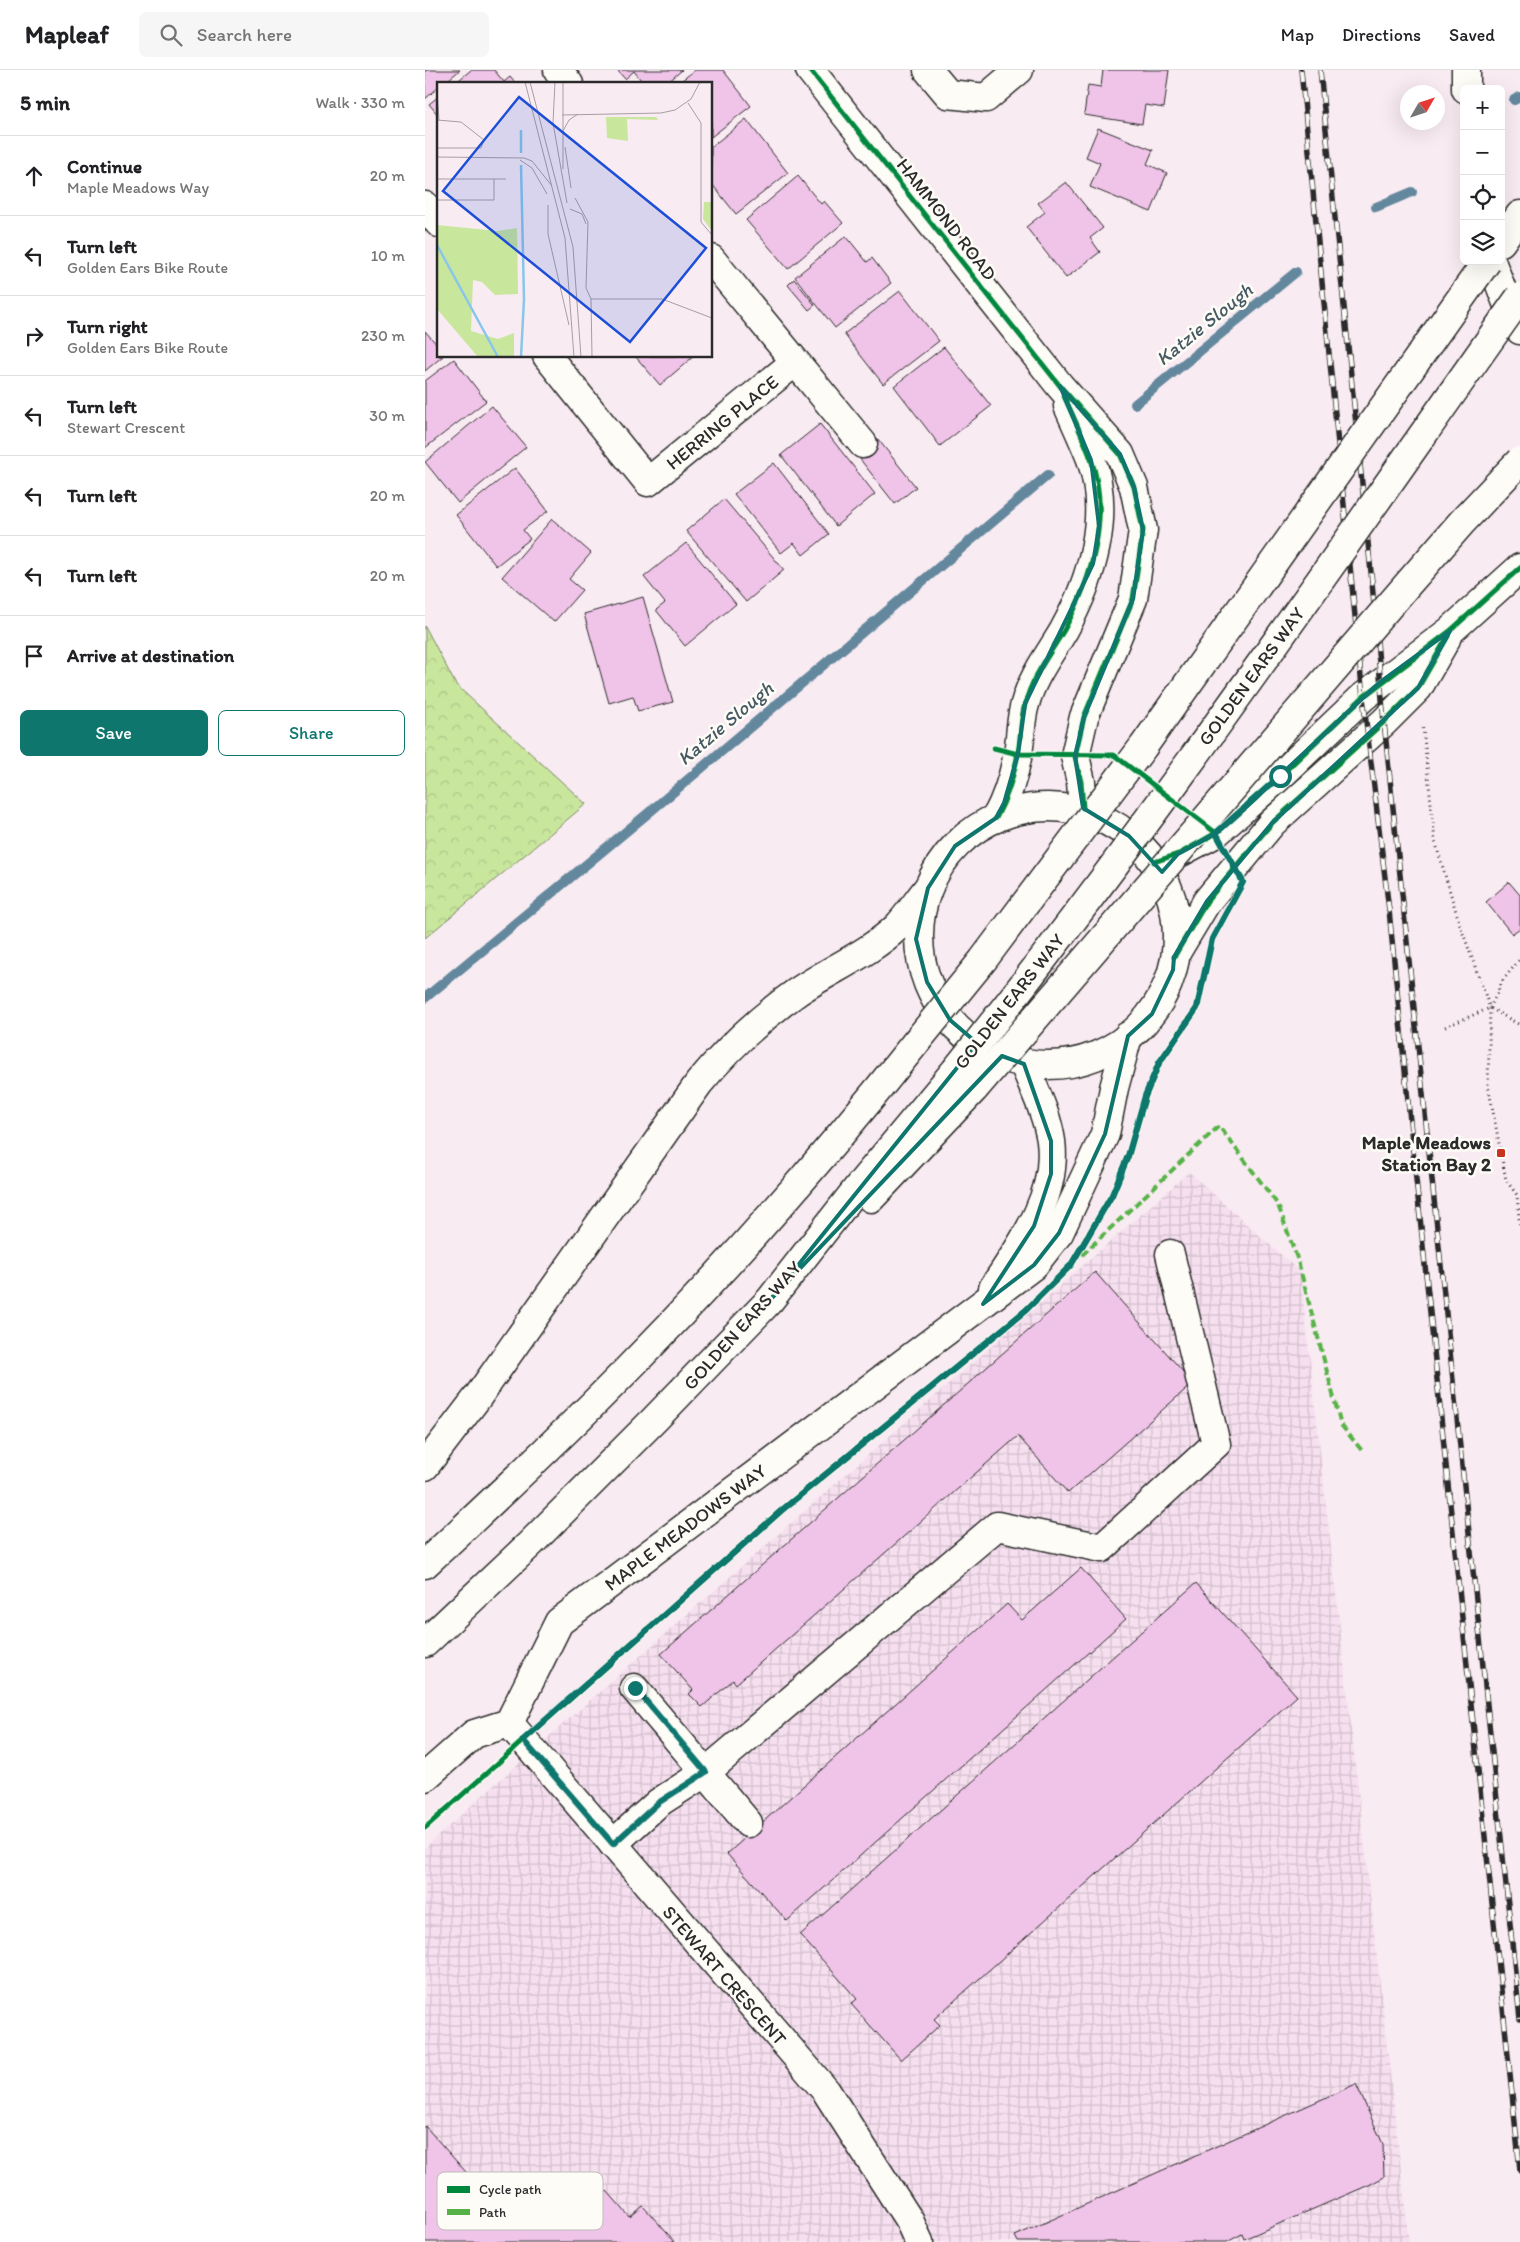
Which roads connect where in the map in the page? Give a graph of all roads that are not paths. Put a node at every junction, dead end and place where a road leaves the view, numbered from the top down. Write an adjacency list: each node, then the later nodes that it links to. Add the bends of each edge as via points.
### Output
1 (558, 70): 6 (main road)
2 (810, 70): 19 (main road, HAMMOND ROAD)
3 (928, 70): 4 (main road, via 948,94 986,98)
4 (1019, 70)
5 (1466, 70): 7 (main road)
6 (567, 82)
7 (1466, 85)
8 (425, 206): 10 (main road)
9 (1520, 215): 11 (main road)
10 (437, 221)
11 (1505, 236)
12 (713, 260): 18 (main road)
13 (1486, 265): 35 (main road, bridge, via 1143,747 983,960 917,1041 786,1198 627,1370 527,1470)
14 (1491, 265): 16 (main road)
15 (1520, 297): 31 (main road, GOLDEN EARS WAY, bridge, via 1240,693 1002,1012)
16 (1520, 330)
17 (549, 358): 18 (main road, HERRING PLACE, via 649,482)
18 (795, 362): 20 (main road)
19 (1060, 386): 24 (main road, HAMMOND ROAD, via 1120,454 1134,487 1143,530 1133,599 1084,717 1075,756); 25 (main road, HAMMOND ROAD, via 1091,460 1097,492 1093,564 1064,630 1041,667 1025,704 1018,754 1004,803)
20 (863, 444)
21 (1520, 461): 31 (main road, bridge)
22 (1515, 576): 23 (main road)
23 (1450, 632): 26 (main road, via 1363,697 1216,833 1181,853); 28 (main road, via 1418,688 1272,823 1207,901)
24 (1083, 808): 25 (main road, via 1045,807); 26 (main road, via 1129,836)
25 (996, 818): 27 (main road, via 955,846)
26 (1154, 862): 28 (main road, via 1163,872 1176,923)
27 (927, 888): 30 (main road, via 916,939 927,982 950,1020 983,1049); 34 (main road, via 897,927 796,993 725,1052 699,1083 477,1398)
28 (1174, 956): 29 (main road, via 1173,970 1152,1014)
29 (1128, 1036): 30 (main road, via 1116,1046 1071,1064); 33 (main road, MAPLE MEADOWS WAY, via 1105,1134 1059,1233 1034,1265)
30 (1024, 1064): 33 (main road, MAPLE MEADOWS WAY, via 1051,1141 1051,1174 1034,1226)
31 (965, 1079): 36 (main road, GOLDEN EARS WAY, via 872,1197 606,1468)
32 (1170, 1254): 39 (main road, via 1216,1444 1102,1548 997,1526)
33 (983, 1304): 38 (main road, MAPLE MEADOWS WAY, via 559,1622)
34 (425, 1466)
35 (425, 1564)
36 (425, 1643)
37 (635, 1688): 39 (main road)
38 (509, 1723): 40 (main road, via 474,1734); 42 (main road, STEWART CRESCENT)
39 (706, 1772): 41 (main road); 42 (main road, via 658,1803)
40 (425, 1777)
41 (748, 1823)
42 (613, 1844): 43 (main road, STEWART CRESCENT, via 826,2092 909,2220)
43 (919, 2242)

